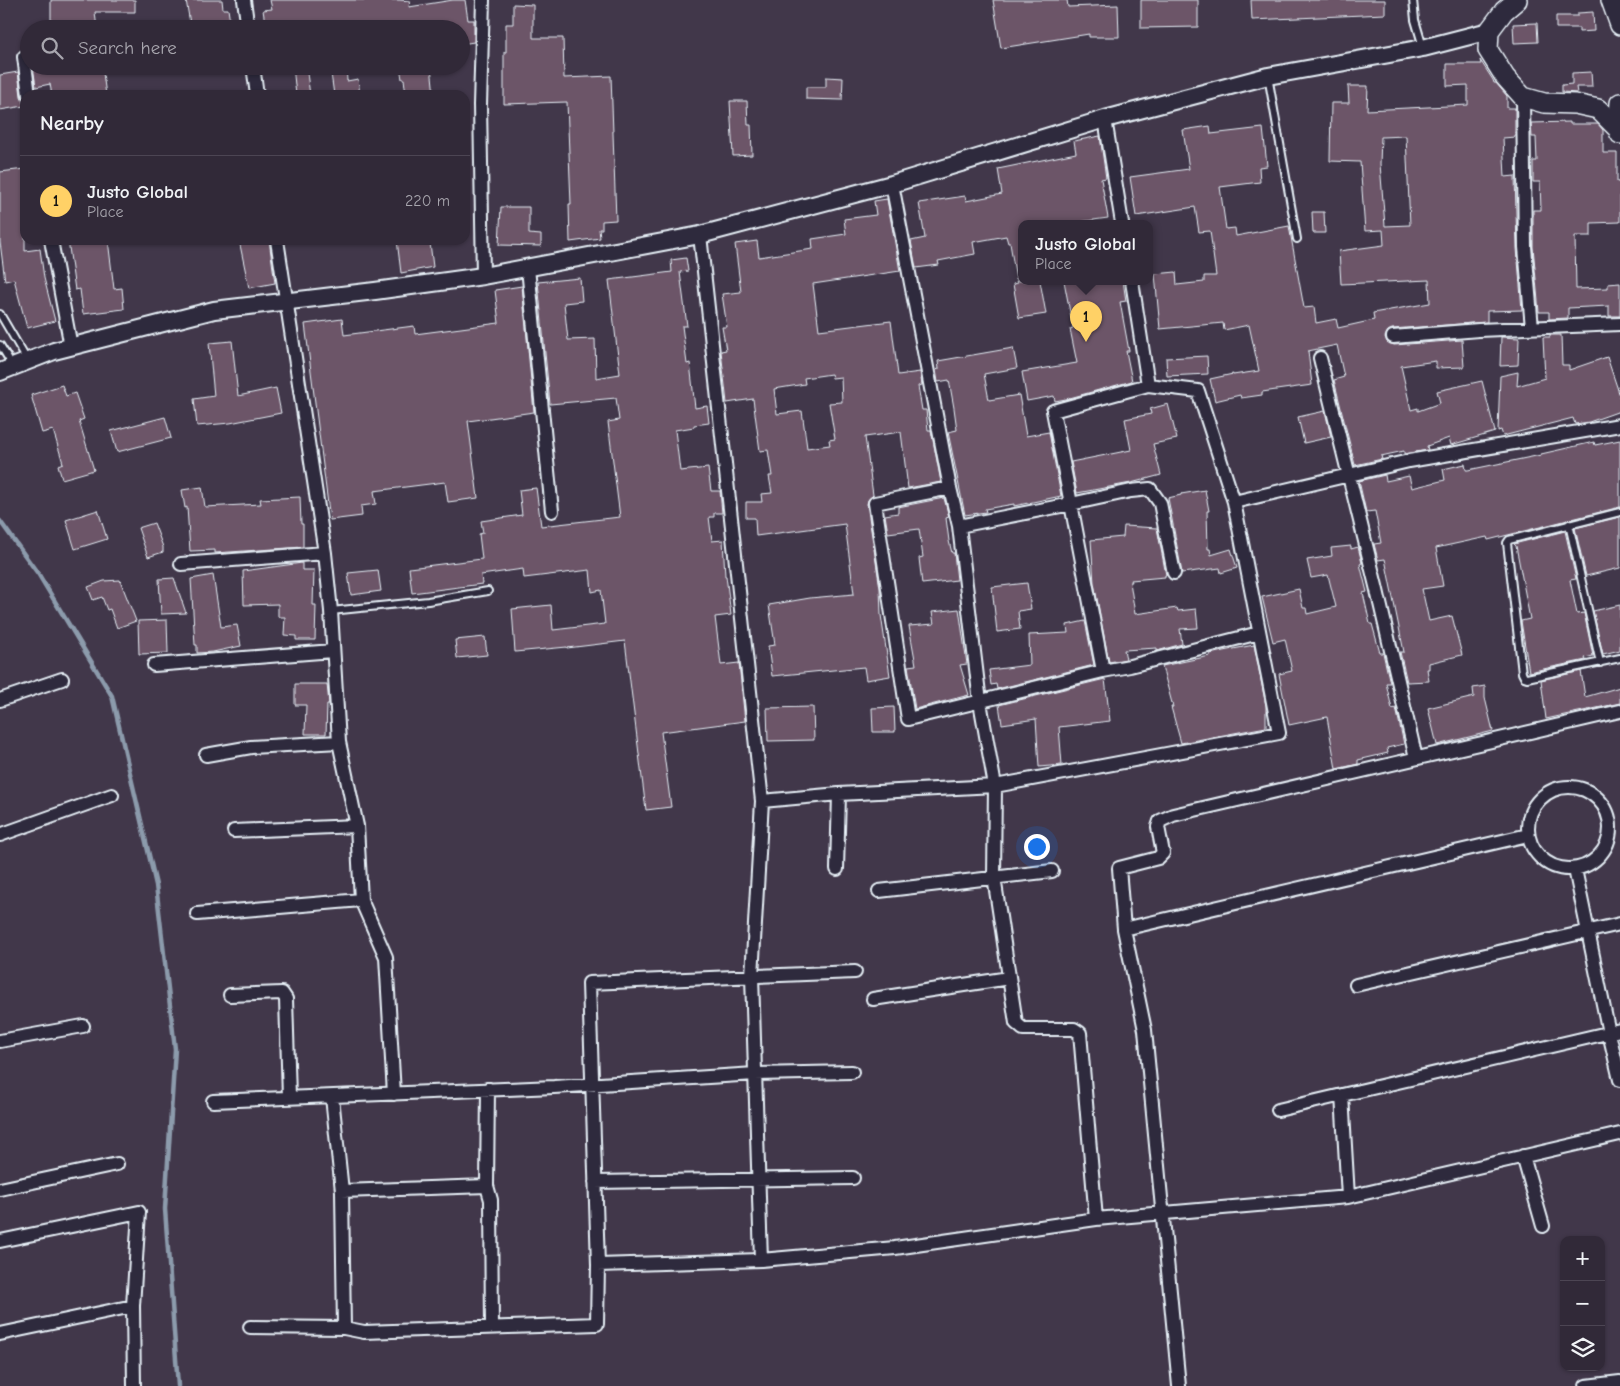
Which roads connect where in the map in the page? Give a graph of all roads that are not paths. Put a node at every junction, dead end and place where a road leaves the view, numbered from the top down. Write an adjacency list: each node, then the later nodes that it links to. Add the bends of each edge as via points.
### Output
1 (244, 0): 6 (street)
2 (483, 0): 26 (street, via 480,105)
3 (1413, 0): 9 (lane)
4 (1517, 0): 8 (main road, via 1504,10)
5 (1611, 0): 7 (main road)
6 (247, 20)
7 (1620, 25)
8 (1489, 31): 9 (street); 15 (main road, via 1488,50 1505,77)
9 (1423, 48): 12 (street)
10 (26, 75): 13 (street)
11 (254, 75): 14 (street)
12 (1268, 76): 17 (street); 22 (lane)
13 (28, 90)
14 (256, 90)
15 (1523, 96): 18 (main road, via 1598,109); 31 (street, via 1525,248)
16 (1620, 103): 18 (main road)
17 (1105, 119): 19 (street); 20 (street)
18 (1619, 131)
19 (892, 184): 21 (street); 40 (street)
20 (1122, 220)
21 (700, 235): 25 (street); 68 (street)
22 (1297, 239)
23 (52, 245): 34 (street)
24 (278, 245): 28 (street)
25 (528, 268): 26 (street); 43 (street)
26 (483, 276): 28 (street)
27 (1133, 285): 37 (street)
28 (286, 302): 34 (street, via 214,310); 47 (street)
29 (0, 314): 36 (lane)
30 (1620, 324): 31 (street)
31 (1532, 328): 32 (street)
32 (1394, 337)
33 (0, 345): 36 (lane)
34 (71, 346): 36 (street)
35 (1320, 358): 39 (street)
36 (14, 367)
37 (1148, 385): 41 (street, via 1198,391); 42 (street, via 1053,411)
38 (1620, 425): 39 (street)
39 (1348, 474): 41 (street); 64 (street)
40 (950, 488): 46 (street); 60 (street, via 875,503 908,719)
41 (1234, 502): 52 (street)
42 (1071, 504): 46 (street); 49 (street, via 1150,489 1160,503); 57 (street)
43 (552, 511)
44 (1620, 512): 45 (lane)
45 (1569, 524): 55 (lane); 55 (lane, via 1506,543 1522,674 1527,678)
46 (959, 526): 60 (street)
47 (325, 553): 48 (street); 51 (street)
48 (181, 564)
49 (1174, 573)
50 (488, 591): 51 (lane)
51 (331, 612): 53 (street)
52 (1260, 633): 57 (street); 65 (street, via 1279,734)
53 (333, 651): 56 (street); 62 (street)
54 (1620, 658): 55 (lane)
55 (1600, 663)
56 (154, 665)
57 (1103, 671): 60 (street)
58 (62, 678): 59 (street)
59 (0, 700)
60 (980, 702): 65 (street)
61 (1620, 711): 64 (street)
62 (339, 742): 63 (street, via 252,747); 70 (street)
63 (206, 755)
64 (1416, 758): 82 (street, via 1173,815 1160,821 1158,827 1163,854 1119,868)
65 (995, 786): 66 (street); 77 (street)
66 (839, 794): 68 (street); 74 (street)
67 (112, 796): 72 (street)
68 (762, 801): 85 (street)
69 (1615, 816): 73 (street, via 1594,795 1581,789 1561,788 1542,797 1533,808 1528,821); 75 (street, via 1608,845 1600,857)
70 (357, 826): 71 (street); 79 (street)
71 (234, 831)
72 (0, 835)
73 (1528, 835): 75 (street, via 1540,858 1562,869); 82 (street)
74 (837, 869)
75 (1575, 869): 83 (street)
76 (1052, 871): 77 (street)
77 (994, 877): 78 (street); 86 (street)
78 (880, 891)
79 (361, 900): 80 (street); 98 (street, via 386,957)
80 (197, 914)
81 (1620, 924): 83 (street)
82 (1124, 929): 114 (street, via 1145,1030)
83 (1588, 931): 87 (street); 91 (street)
84 (855, 972): 85 (street)
85 (752, 976): 94 (street); 96 (street, via 589,982)
86 (1009, 978): 89 (street); 115 (street, via 1016,1023 1023,1029 1074,1029 1080,1033)
87 (1356, 985)
88 (230, 995): 100 (street, via 284,995)
89 (872, 999)
90 (83, 1026): 92 (street)
91 (1614, 1032): 95 (street); 99 (street)
92 (0, 1041)
93 (852, 1072): 94 (street)
94 (755, 1074): 96 (street); 108 (street)
95 (1620, 1080)
96 (593, 1085): 97 (street); 109 (street)
97 (488, 1089): 98 (street); 110 (street)
98 (394, 1094): 101 (street)
99 (1342, 1095): 103 (street); 113 (street)
100 (289, 1097): 101 (street); 102 (street)
101 (332, 1097): 112 (street)
102 (213, 1101)
103 (1278, 1110)
104 (1620, 1134): 105 (street)
105 (1523, 1156): 113 (street); 116 (street)
106 (117, 1164): 111 (street)
107 (853, 1178): 108 (street)
108 (758, 1180): 109 (street); 118 (street)
109 (595, 1182): 119 (street)
110 (486, 1186): 112 (street); 122 (street, via 490,1200)
111 (0, 1189)
112 (342, 1192): 123 (street)
113 (1348, 1197): 114 (street)
114 (1163, 1213): 115 (street); 127 (street)
115 (1096, 1219): 118 (street, via 895,1248)
116 (1543, 1226)
117 (0, 1241): 120 (street, via 139,1212)
118 (761, 1260): 119 (street)
119 (598, 1265): 122 (street, via 597,1324)
120 (134, 1306): 124 (street); 126 (street)
121 (250, 1327): 123 (street)
122 (492, 1327): 123 (street, via 364,1332)
123 (344, 1328)
124 (0, 1334)
125 (1620, 1382): 128 (street)
126 (134, 1386)
127 (1179, 1386)
128 (1586, 1386)

